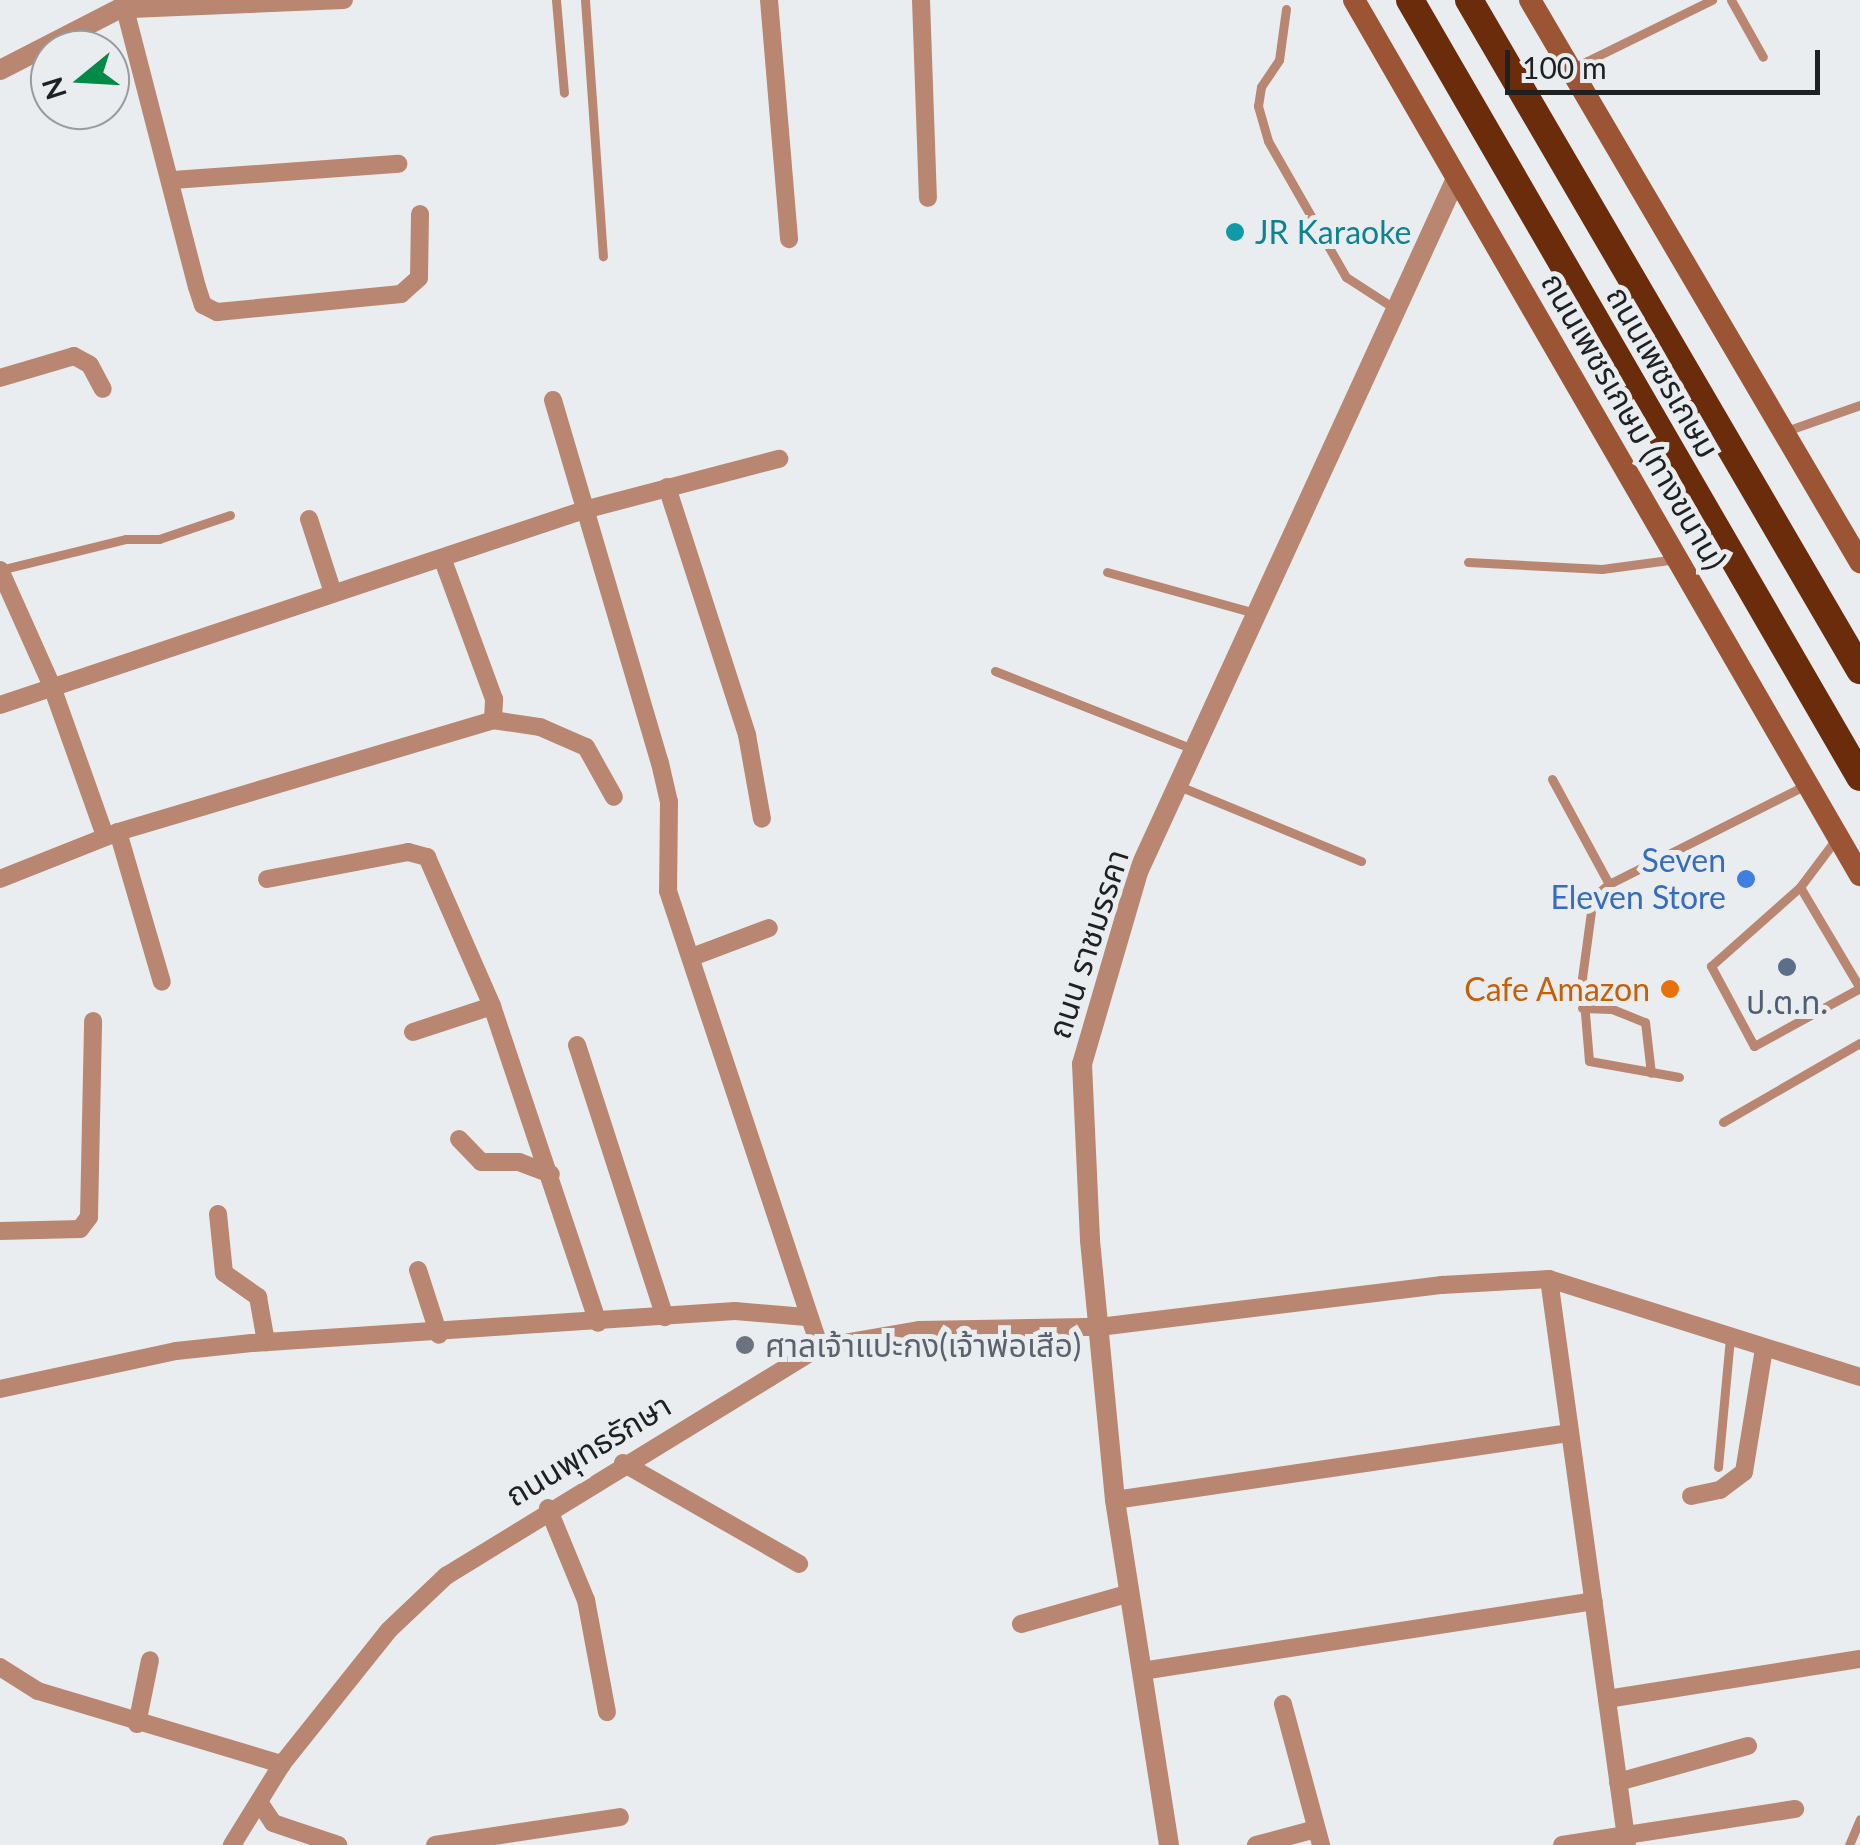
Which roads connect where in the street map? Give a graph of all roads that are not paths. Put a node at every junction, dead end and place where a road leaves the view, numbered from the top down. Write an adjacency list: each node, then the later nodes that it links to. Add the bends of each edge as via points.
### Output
1 (344, 0): 12 (street)
2 (556, 0): 17 (lane)
3 (585, 0): 24 (lane)
4 (769, 0): 23 (street)
5 (921, 0): 21 (street)
6 (1354, 0): 20 (main road, ถนนเพชรเกษม (ทางขนาน))
7 (1410, 0): 50 (highway, ถนนเพชรเกษม)
8 (1470, 0): 44 (highway, ถนนเพชรเกษม)
9 (1530, 0): 15 (main road)
10 (1712, 0): 15 (lane)
11 (1731, 0): 14 (lane)
12 (130, 4): 16 (street); 19 (street)
13 (1286, 9): 25 (lane, via 1278,60 1261,86 1258,106 1268,141 1336,263)
14 (1763, 57)
15 (1570, 69): 30 (main road)
16 (0, 70)
17 (564, 94)
18 (398, 164): 19 (street)
19 (174, 180): 22 (street, via 196,287 203,304 218,312 412,290 419,278)
20 (1455, 181): 25 (street, ถนน ราชมรรคา); 37 (main road, ถนนเพชรเกษม (ทางขนาน))
21 (928, 198)
22 (420, 214)
23 (788, 240)
24 (603, 256)
25 (1396, 309): 43 (street, ถนน ราชมรรคา)
26 (0, 378): 27 (street, via 74,356 90,365)
27 (103, 388)
28 (553, 400): 33 (street)
29 (1860, 405): 30 (lane)
30 (1788, 430): 39 (main road)
31 (779, 460): 32 (street)
32 (667, 487): 33 (street); 55 (street, via 747,735)
33 (584, 510): 36 (street); 65 (street, via 660,763 669,802 668,891)
34 (230, 515): 40 (lane, via 159,539 126,540)
35 (309, 519): 42 (street)
36 (442, 558): 42 (street); 48 (street, via 494,700)
37 (1678, 559): 38 (lane, via 1602,569); 52 (main road, ถนนเพชรเกษม (ทางขนาน))
38 (1468, 562)
39 (1860, 562)
40 (0, 570): 46 (street)
41 (1107, 572): 43 (lane)
42 (332, 593): 46 (street)
43 (1258, 614): 49 (street, ถนน ราชมรรคา)
44 (1860, 670)
45 (995, 671): 49 (lane)
46 (51, 684): 47 (street); 56 (street)
47 (0, 705)
48 (493, 720): 54 (street, via 540,727 586,747); 56 (street)
49 (1196, 750): 53 (street, ถนน ราชมรรคา)
50 (1860, 777)
51 (1552, 779): 62 (lane)
52 (1806, 785): 57 (main road, ถนนเพชรเกษม (ทางขนาน)); 62 (lane)
53 (1180, 786): 58 (lane); 86 (street, ถนน ราชมรรคา, via 1138,872 1082,1064)
54 (614, 797)
55 (762, 819)
56 (111, 834): 61 (street); 66 (street)
57 (1838, 836): 59 (main road, ถนนเพชรเกษม (ทางขนาน)); 63 (lane)
58 (1361, 861)
59 (1860, 875)
60 (267, 878): 68 (street, via 408,852 427,856)
61 (0, 879)
62 (1608, 884): 69 (lane, via 1593,898)
63 (1800, 887): 67 (lane); 67 (lane, via 1711,966 1754,1046)
64 (768, 928): 65 (street)
65 (692, 957): 84 (street)
66 (162, 982)
67 (1860, 988)
68 (492, 1006): 71 (street); 78 (street)
69 (1582, 1008): 74 (lane, via 1612,1008 1645,1022); 74 (lane, via 1588,1062)
70 (92, 1021): 80 (street, via 89,1217 80,1229)
71 (413, 1032)
72 (1860, 1042): 76 (lane)
73 (577, 1045): 83 (street)
74 (1651, 1073): 75 (lane)
75 (1679, 1077)
76 (1723, 1122)
77 (458, 1140): 78 (street, via 480,1162 519,1162)
78 (551, 1174): 85 (street)
79 (218, 1214): 89 (street, via 224,1273 258,1296)
80 (0, 1231)
81 (418, 1270): 87 (street)
82 (1550, 1279): 86 (street, ถนนพุทธรักษา); 88 (street); 94 (street)
83 (665, 1317): 84 (street, via 735,1311); 85 (street)
84 (806, 1317): 90 (street)
85 (598, 1322): 87 (street)
86 (1099, 1327): 90 (street, ถนนพุทธรักษา, via 919,1330); 98 (street, ถนน ราชมรรคา)
87 (439, 1335): 89 (street)
88 (1730, 1338): 91 (street); 96 (lane)
89 (266, 1342): 93 (street, via 176,1350)
90 (820, 1348): 95 (street, ถนนพุทธรักษา)
91 (1764, 1348): 92 (street); 97 (street, via 1744,1472 1720,1490)
92 (1860, 1377)
93 (0, 1389)
94 (1570, 1432): 98 (street); 102 (street)
95 (624, 1463): 99 (street, ถนนพุทธรักษา); 100 (street)
96 (1718, 1467)
97 (1690, 1496)
98 (1115, 1500): 101 (street, ถนน ราชมรรคา)
99 (548, 1508): 110 (street, via 586,1600); 113 (street, ถนนพุทธรักษา, via 446,1576 389,1630)
100 (799, 1564)
101 (1130, 1594): 103 (street); 107 (street, ถนน ราชมรรคา)
102 (1594, 1600): 107 (street); 108 (street)
103 (1021, 1624)
104 (1860, 1659): 108 (street)
105 (150, 1660): 111 (street)
106 (0, 1667): 111 (street, via 38,1690)
107 (1142, 1670): 124 (street, ถนน ราชมรรคา)
108 (1607, 1699): 114 (street)
109 (1283, 1704): 119 (street)
110 (606, 1712)
111 (137, 1724): 113 (street)
112 (1748, 1746): 114 (street)
113 (282, 1764): 115 (street, ถนนพุทธรักษา)
114 (1618, 1782): 120 (street)
115 (258, 1802): 121 (street, ถนนพุทธรักษา); 122 (street, via 273,1823)
116 (1795, 1809): 120 (street)
117 (620, 1817): 123 (street)
118 (1860, 1818): 127 (lane)
119 (1318, 1837): 125 (street)
120 (1627, 1841): 126 (street)
121 (232, 1845)
122 (338, 1845)
123 (435, 1845)
124 (1169, 1845)
125 (1256, 1845)
126 (1562, 1845)
127 (1849, 1845)

